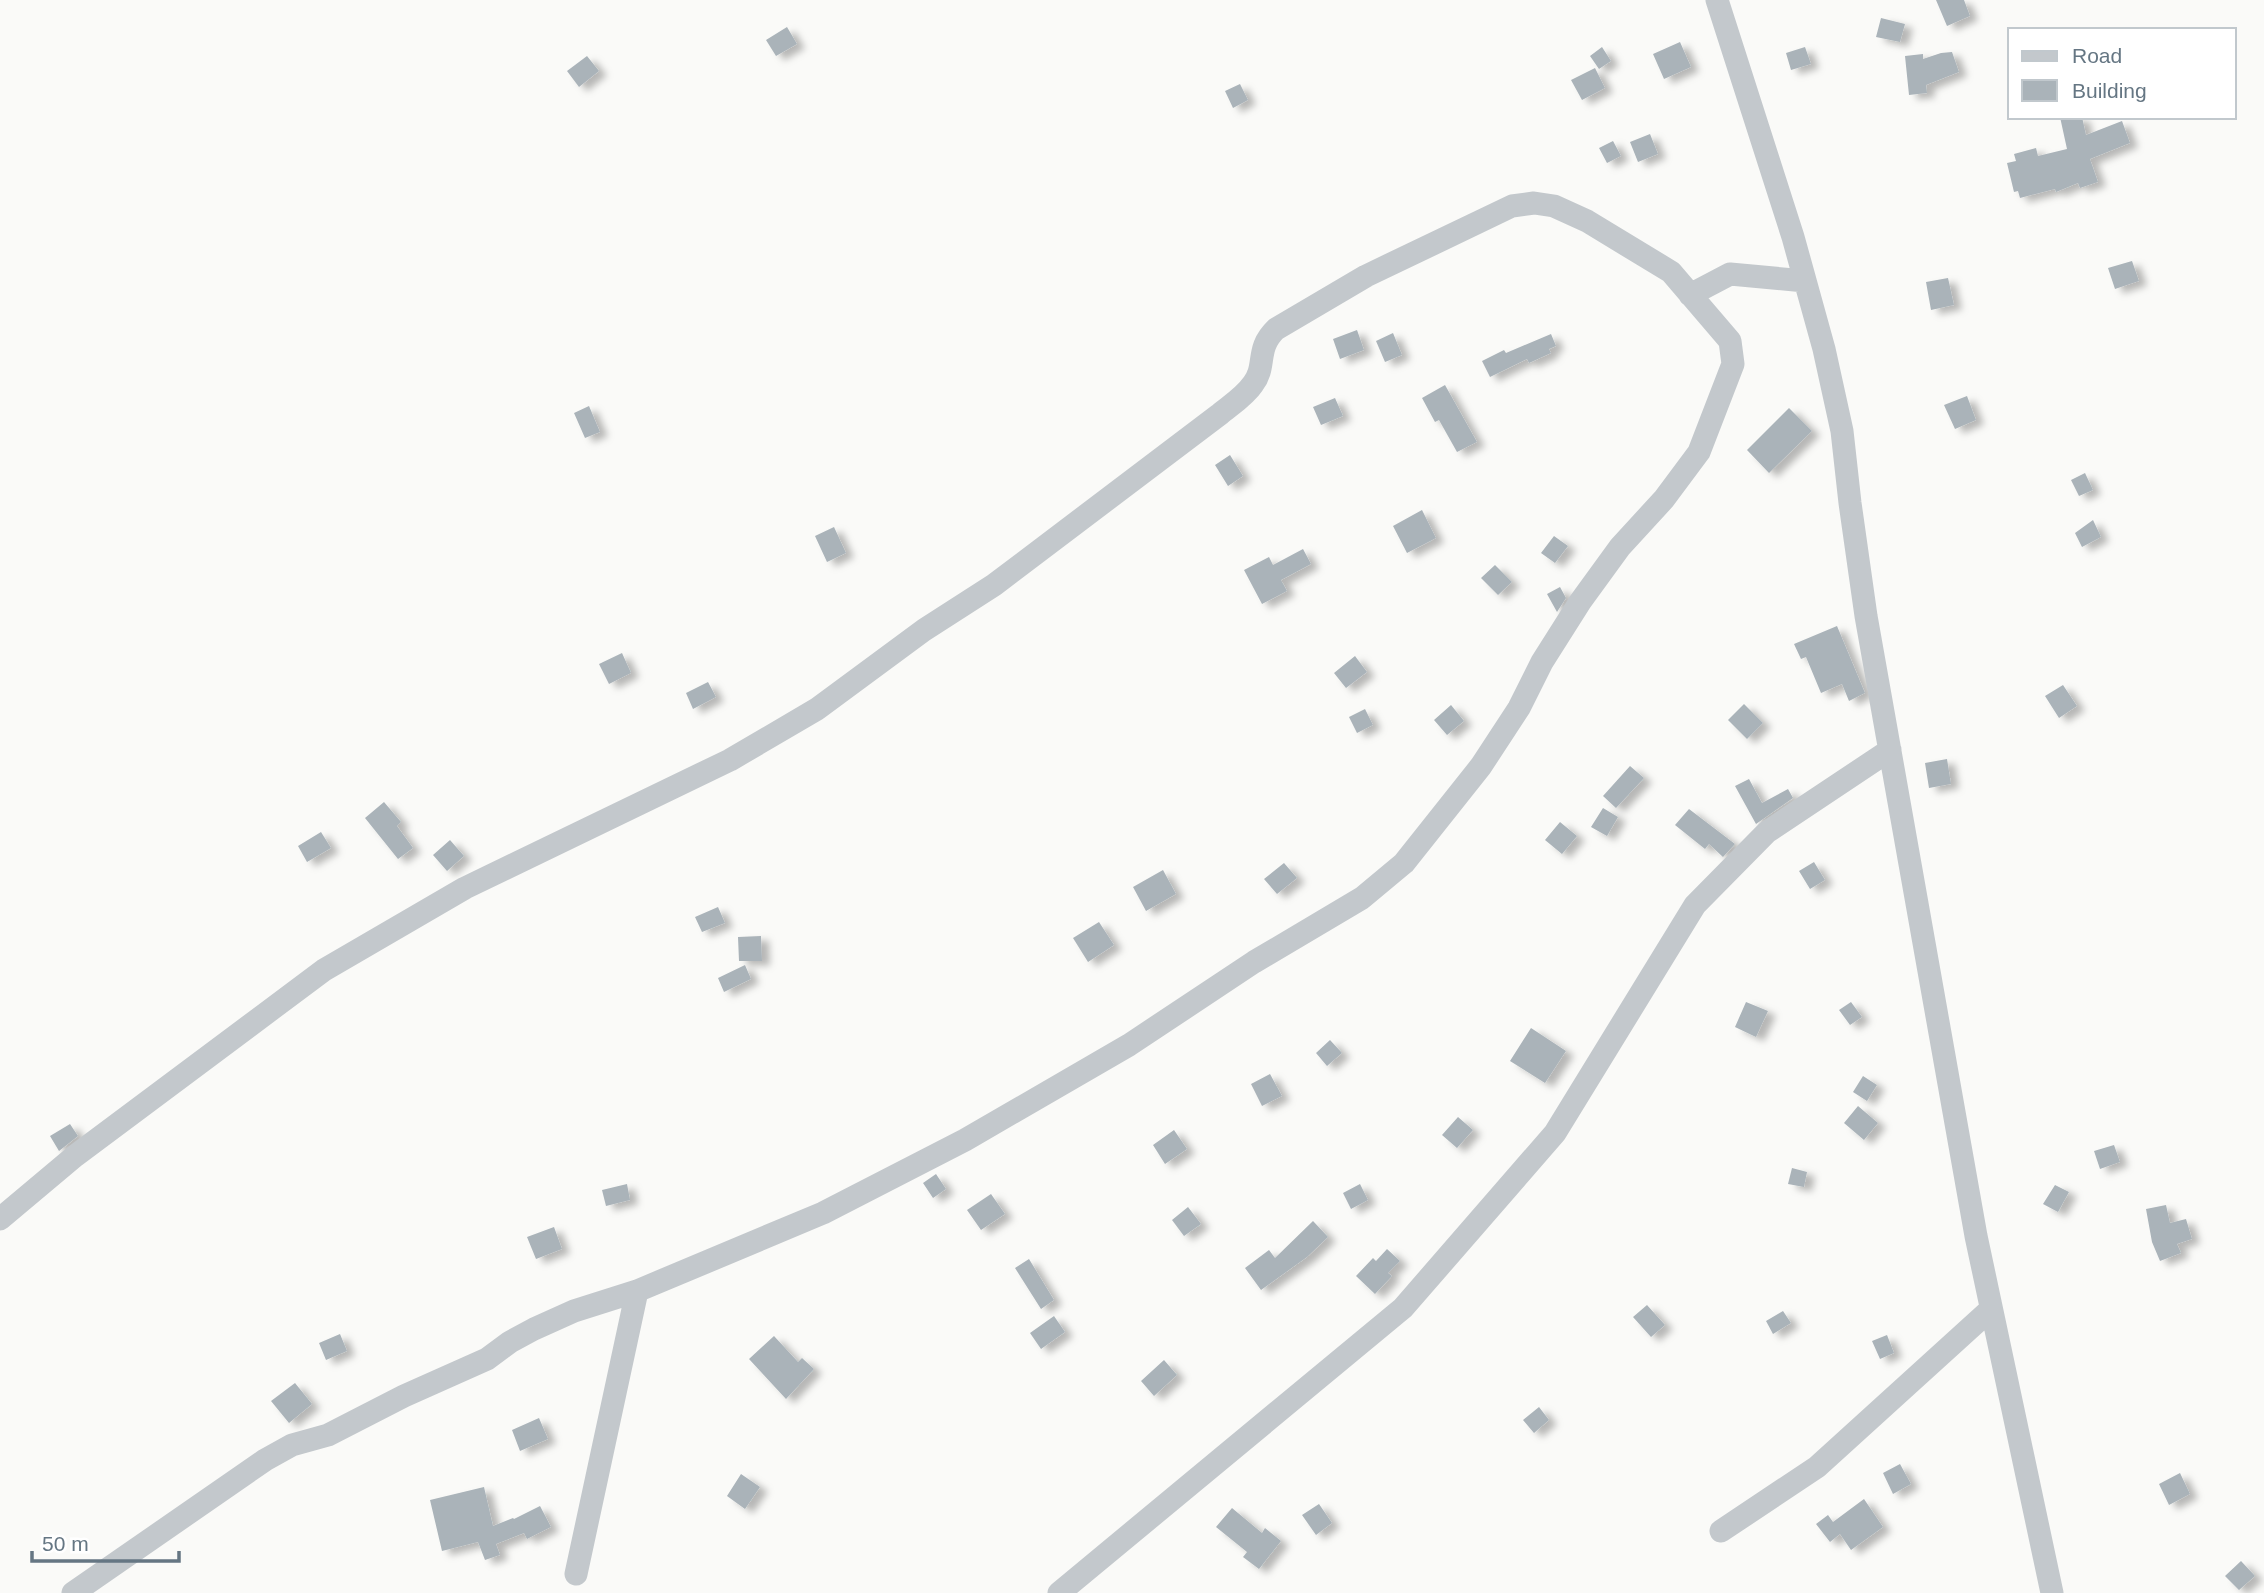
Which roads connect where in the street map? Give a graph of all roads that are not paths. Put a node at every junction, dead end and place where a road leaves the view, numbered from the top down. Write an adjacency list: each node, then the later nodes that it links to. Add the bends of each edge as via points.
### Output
1 (1717, 0): 2 (street)
2 (1805, 281): 3 (street, via 1730,274); 4 (street, via 1842,431)
3 (1690, 295): 5 (street, via 1671,272 1587,221 1554,206 1534,203 1512,206 1366,276 1266,338 1254,383 1220,414 994,585 817,709 730,760 465,888 324,970 75,1156); 6 (street, via 1730,341 1733,352 1730,374 1699,452 1580,602 1481,766 1404,863 1362,898 1129,1045 965,1140 823,1213)
4 (1890, 750): 7 (street); 11 (street, via 1767,832 1695,905 1555,1133 1403,1308)
5 (0, 1219)
6 (637, 1291): 9 (street); 10 (street, via 574,1311 510,1342 487,1359 328,1435 292,1445)
7 (1991, 1309): 8 (street, via 1817,1467); 12 (street)
8 (1721, 1531)
9 (576, 1574)
10 (73, 1593)
11 (1059, 1593)
12 (2052, 1593)

